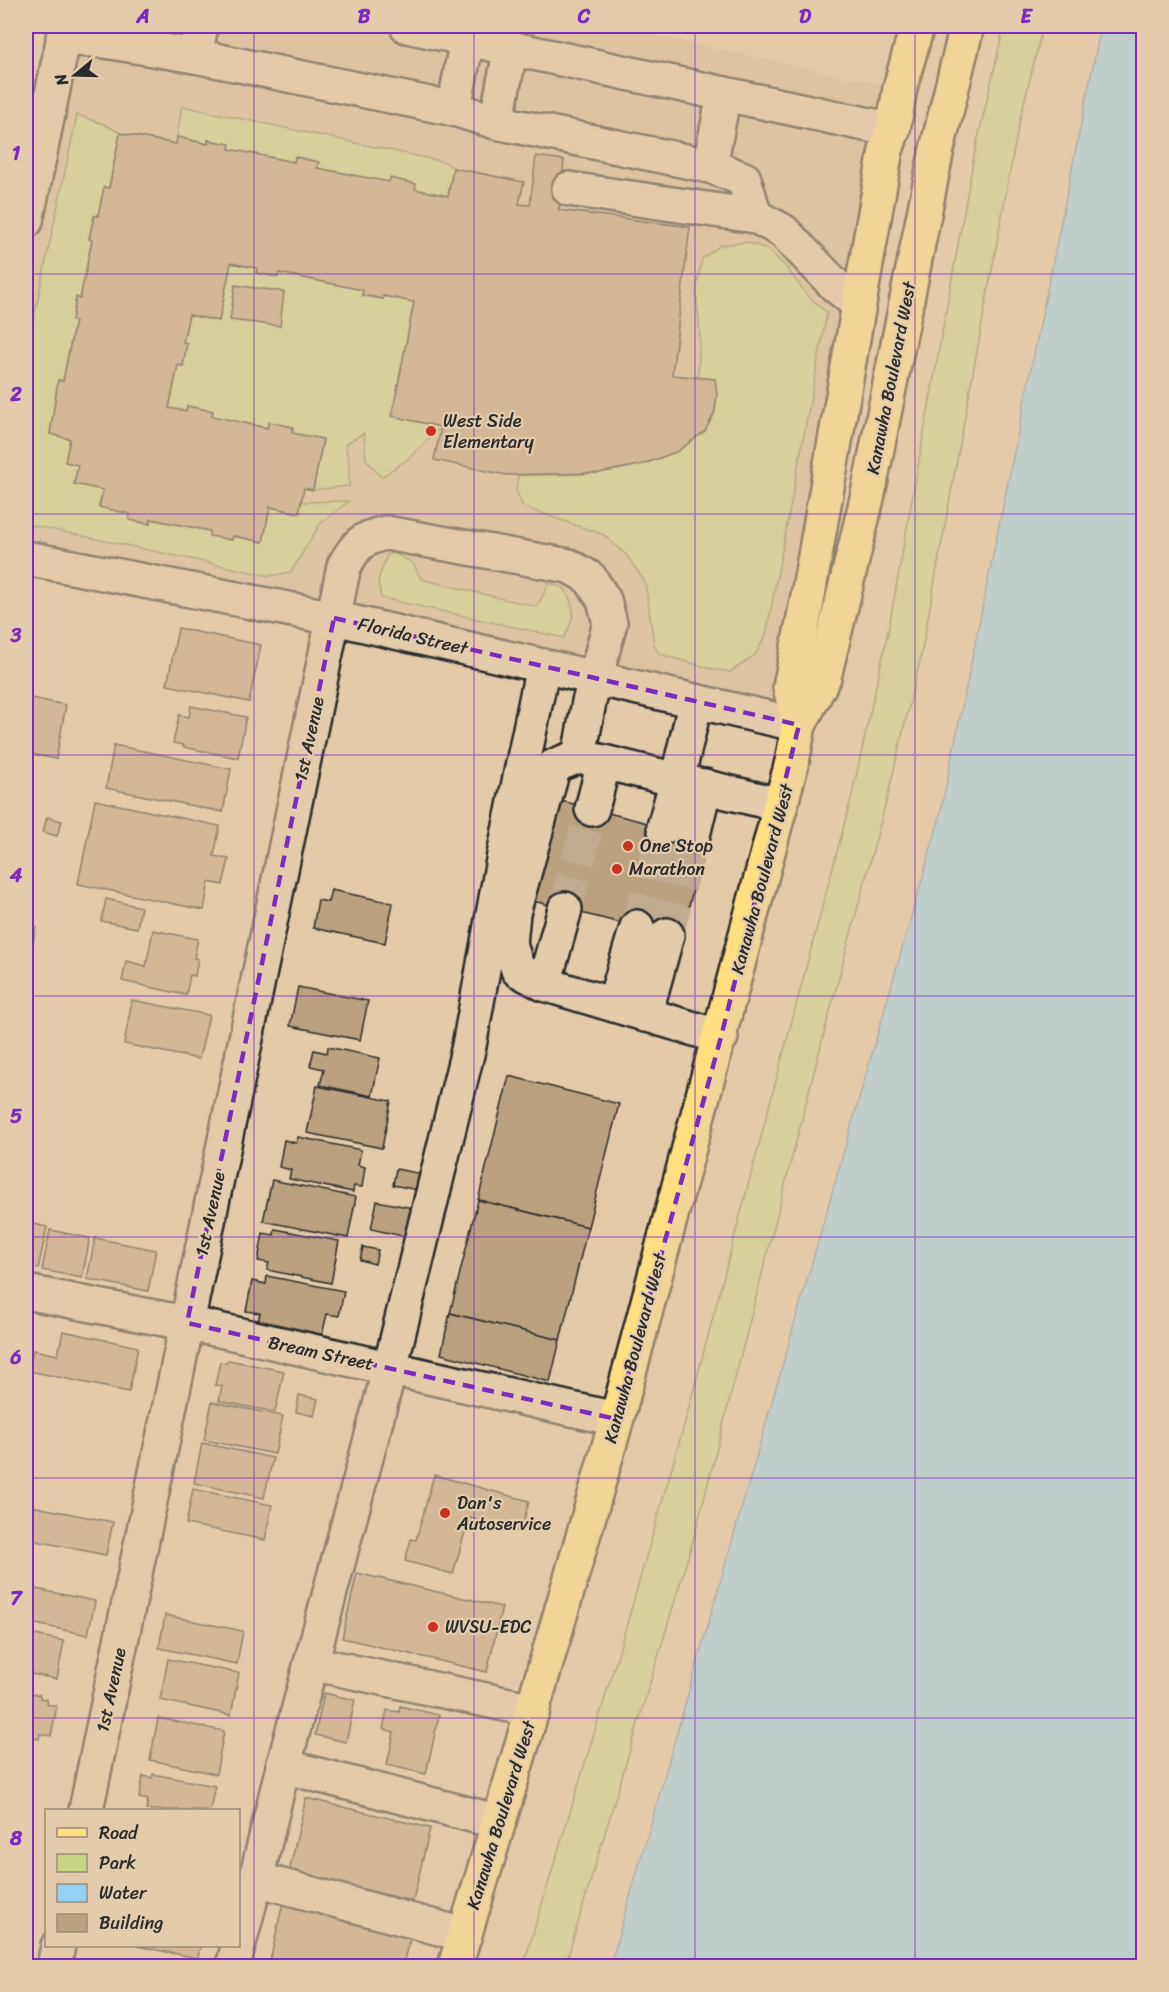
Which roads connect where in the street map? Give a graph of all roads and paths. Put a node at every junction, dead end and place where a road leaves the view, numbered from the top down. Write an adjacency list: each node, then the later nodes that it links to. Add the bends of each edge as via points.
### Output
1 (407, 26): 6 (street)
2 (917, 26): 12 (main road, Kanawha Boulevard West)
3 (967, 26): 23 (main road, Kanawha Boulevard West, via 937,149 868,494 824,677)
4 (65, 32): 5 (street); 16 (street)
5 (114, 34): 7 (street)
6 (467, 39): 8 (street); 10 (street)
7 (198, 41): 10 (street)
8 (511, 48): 9 (street); 11 (street)
9 (724, 94): 12 (street); 13 (street)
10 (454, 109): 11 (street)
11 (496, 122): 13 (street)
12 (892, 130): 17 (main road, Kanawha Boulevard West)
13 (710, 166): 15 (street, via 744,179)
14 (569, 189): 15 (street)
15 (755, 216): 17 (street, via 783,231)
16 (26, 221)
17 (858, 304): 23 (main road, Kanawha Boulevard West, via 790,687)
18 (26, 558): 19 (street, Florida Street)
19 (334, 618): 20 (street, Florida Street); 21 (street, 1st Avenue, via 344,567 356,547 369,536 386,533 568,566 590,578 604,600 610,623); 35 (street, 1st Avenue)
20 (543, 666): 21 (street, Florida Street); 36 (street, via 469,1046)
21 (596, 678): 22 (street, Florida Street); 24 (street, 1st Avenue, via 589,702)
22 (696, 700): 23 (street, Florida Street); 25 (street)
23 (799, 725): 26 (main road, Kanawha Boulevard West)
24 (592, 759): 25 (street); 27 (street, 1st Avenue); 30 (street, via 554,766 513,913 510,944 518,970)
25 (691, 783): 26 (street); 28 (street)
26 (781, 805): 33 (main road, Kanawha Boulevard West)
27 (592, 809)
28 (678, 831)
29 (565, 909): 30 (street)
30 (544, 984): 31 (street)
31 (614, 1004): 32 (street); 32 (street, via 652,931)
32 (645, 1015): 33 (street)
33 (721, 1037): 37 (main road, Kanawha Boulevard West)
34 (26, 1292): 35 (street, Bream Street)
35 (187, 1323): 36 (street, Bream Street); 41 (street, 1st Avenue)
36 (390, 1368): 37 (street, Bream Street); 38 (street)
37 (616, 1419): 39 (main road, Kanawha Boulevard West)
38 (311, 1663): 39 (street); 40 (street)
39 (533, 1710): 42 (main road, Kanawha Boulevard West)
40 (284, 1766): 42 (street); 43 (street)
41 (86, 1809)
42 (499, 1822): 44 (main road, Kanawha Boulevard West)
43 (256, 1880): 44 (street); 45 (street)
44 (465, 1935): 50 (main road, Kanawha Boulevard West)
45 (240, 1940)
46 (58, 1947): 48 (street)
47 (238, 1947): 49 (street)
48 (54, 1966)
49 (233, 1966)
50 (455, 1966)

